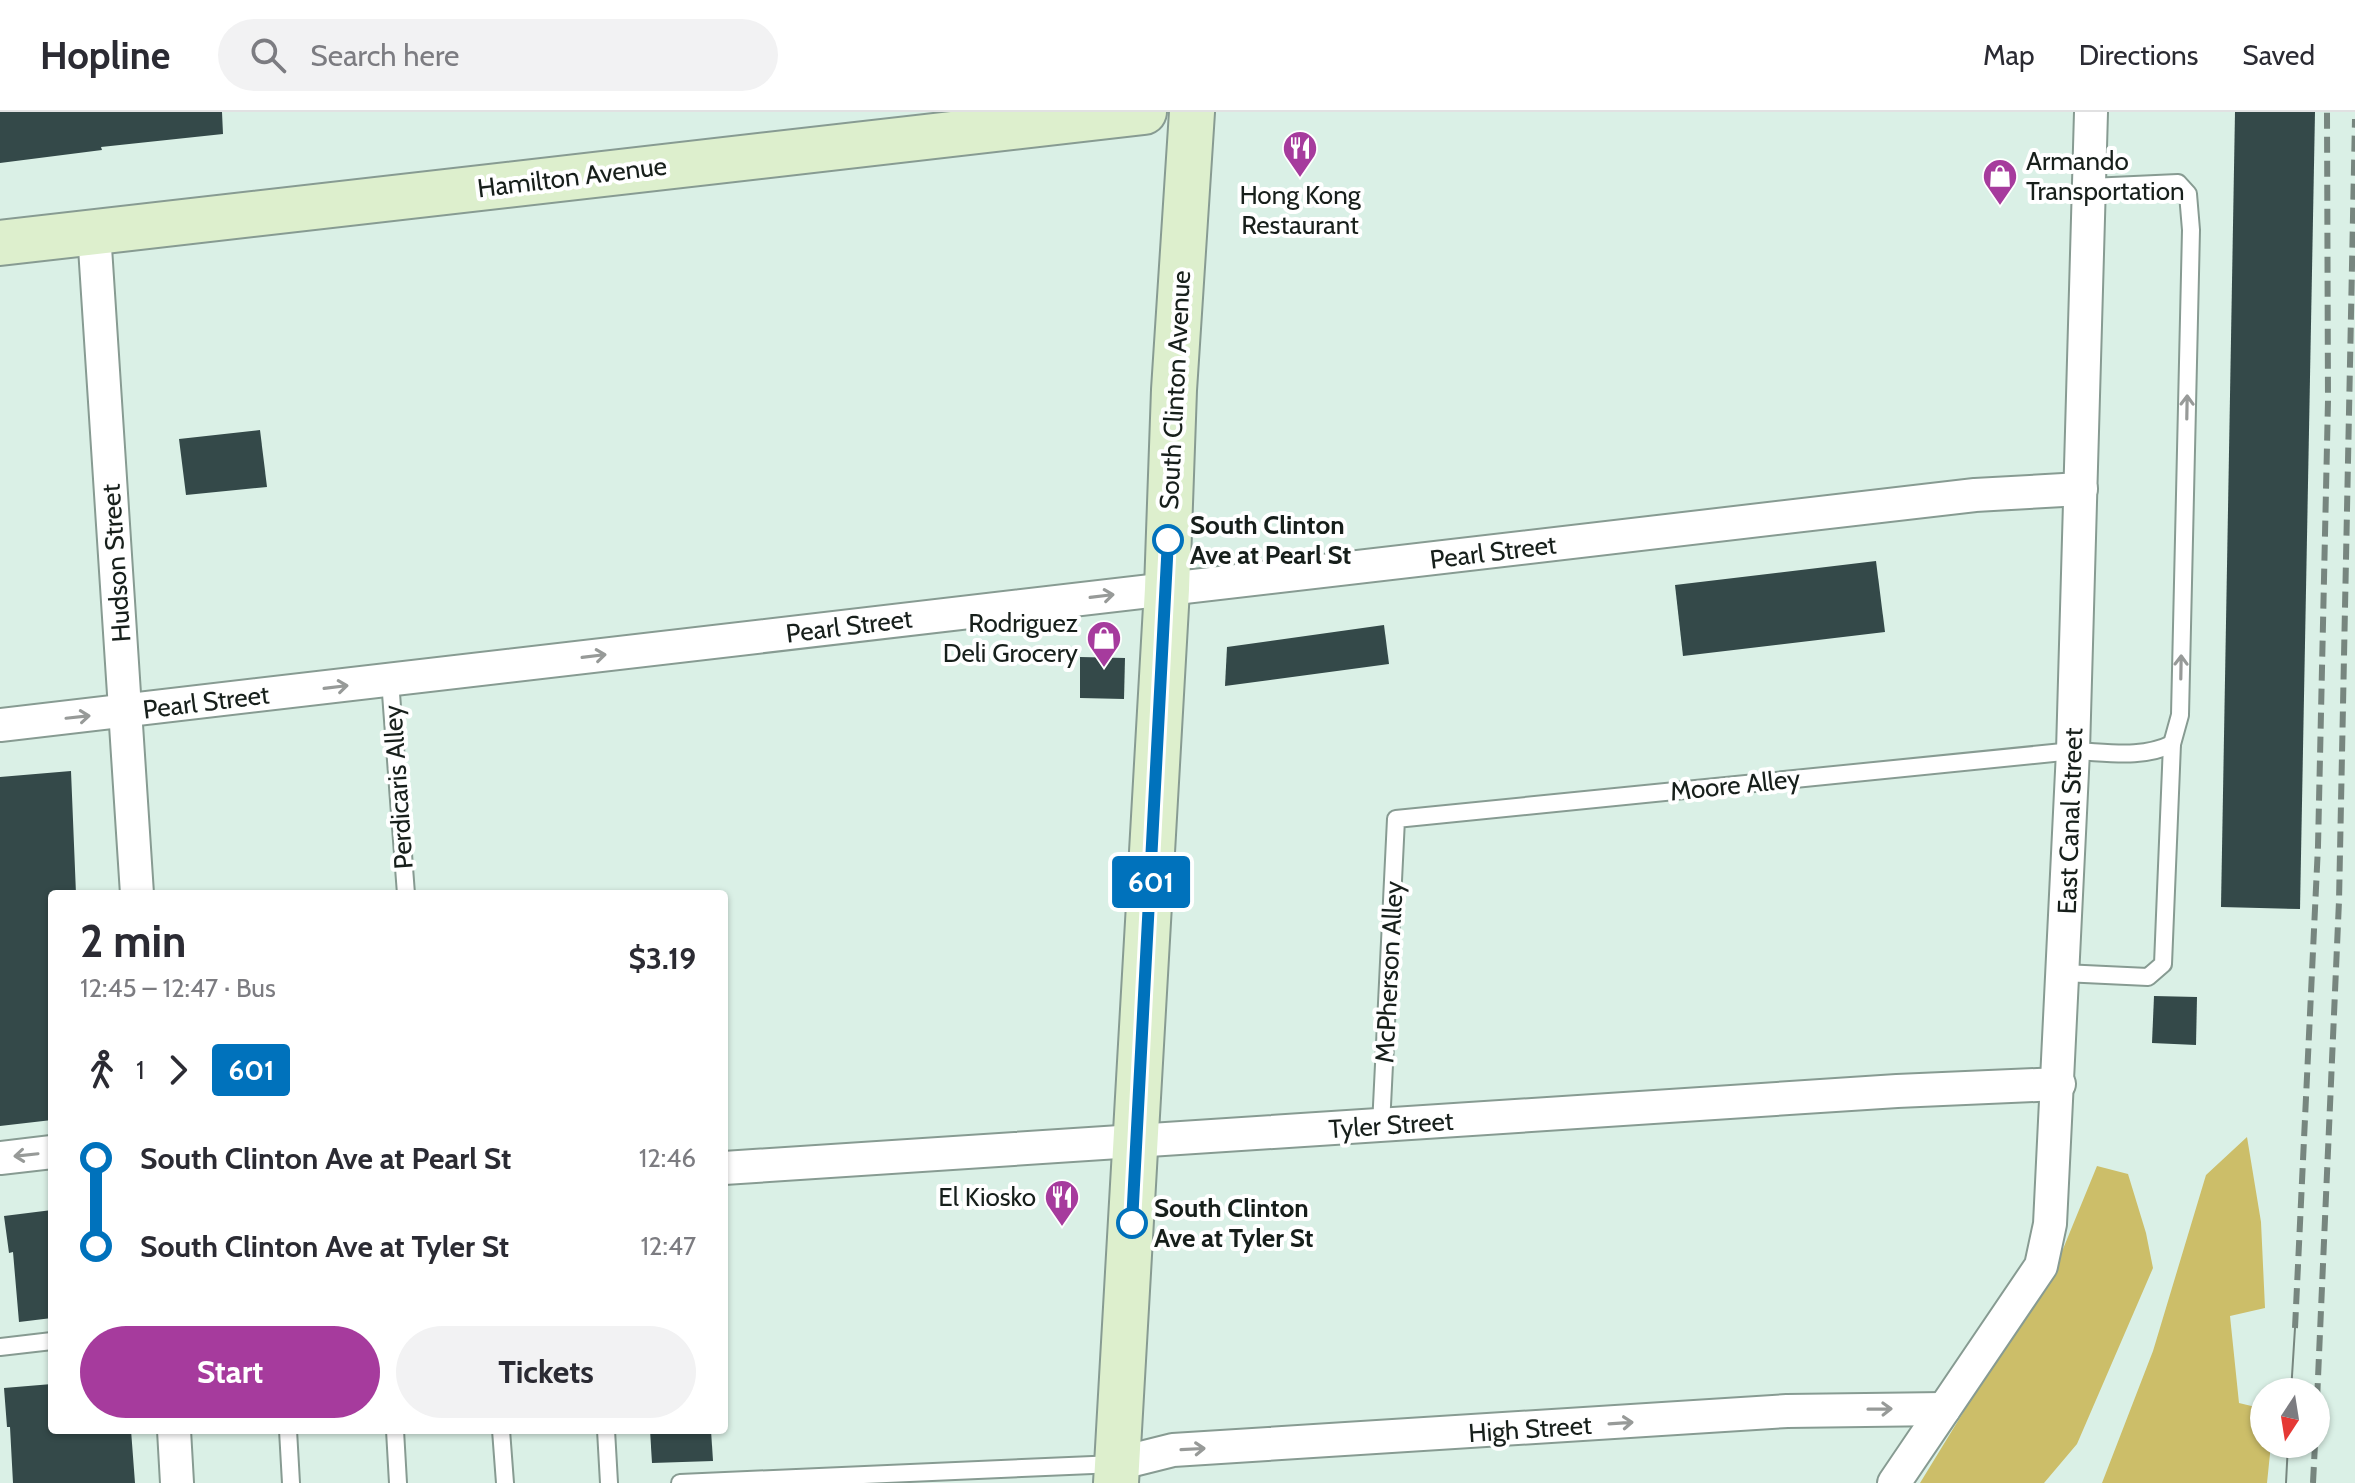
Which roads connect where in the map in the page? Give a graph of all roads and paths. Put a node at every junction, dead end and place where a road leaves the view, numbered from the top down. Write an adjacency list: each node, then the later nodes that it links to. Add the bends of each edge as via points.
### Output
1 (1144, 112): 5 (street, Hamilton Avenue)
2 (1192, 112): 8 (street, South Clinton Avenue)
3 (2091, 112): 4 (street, East Canal Street)
4 (2090, 187): 7 (street, East Canal Street); 12 (lane, one-way to 4, via 2180,715 2188,194 2178,183)
5 (94, 232): 6 (street, Hamilton Avenue); 10 (street, Hudson Street)
6 (0, 243)
7 (2081, 489): 8 (street, Pearl Street, via 1975,495); 13 (street, East Canal Street)
8 (1167, 589): 9 (street, Pearl Street, one-way to 8); 20 (street, South Clinton Avenue)
9 (390, 680): 10 (street, Pearl Street, one-way to 9); 16 (lane, Perdicaris Alley)
10 (126, 711): 11 (street, Pearl Street, one-way to 10); 15 (street, Hudson Street)
11 (0, 725)
12 (2172, 744): 13 (lane, Moore Alley, via 2141,753); 17 (lane, via 2163,964 2148,977)
13 (2073, 751): 14 (lane, Moore Alley); 17 (street, East Canal Street)
14 (1396, 819): 19 (lane, McPherson Alley)
15 (137, 890)
16 (406, 890)
17 (2063, 973): 18 (street, East Canal Street)
18 (2059, 1084): 19 (street, Tyler Street); 26 (street, East Canal Street, via 2050,1224 2041,1266)
19 (1381, 1126): 20 (street, Tyler Street)
20 (1136, 1139): 23 (street, Tyler Street); 32 (street, South Clinton Avenue)
21 (48, 1152): 22 (street, one-way to 22)
22 (0, 1158)
23 (728, 1168)
24 (48, 1341): 25 (lane)
25 (0, 1347)
26 (1944, 1409): 32 (street, High Street, one-way to 26, via 1173,1450 1787,1411); 39 (street, East Canal Street)
27 (174, 1434): 33 (street)
28 (288, 1434): 34 (lane)
29 (395, 1434): 35 (lane)
30 (501, 1434): 36 (lane)
31 (606, 1434): 37 (lane)
32 (1117, 1473): 38 (lane)
33 (177, 1483)
34 (291, 1483)
35 (398, 1483)
36 (505, 1483)
37 (609, 1483)
38 (680, 1483)
39 (1894, 1483)

